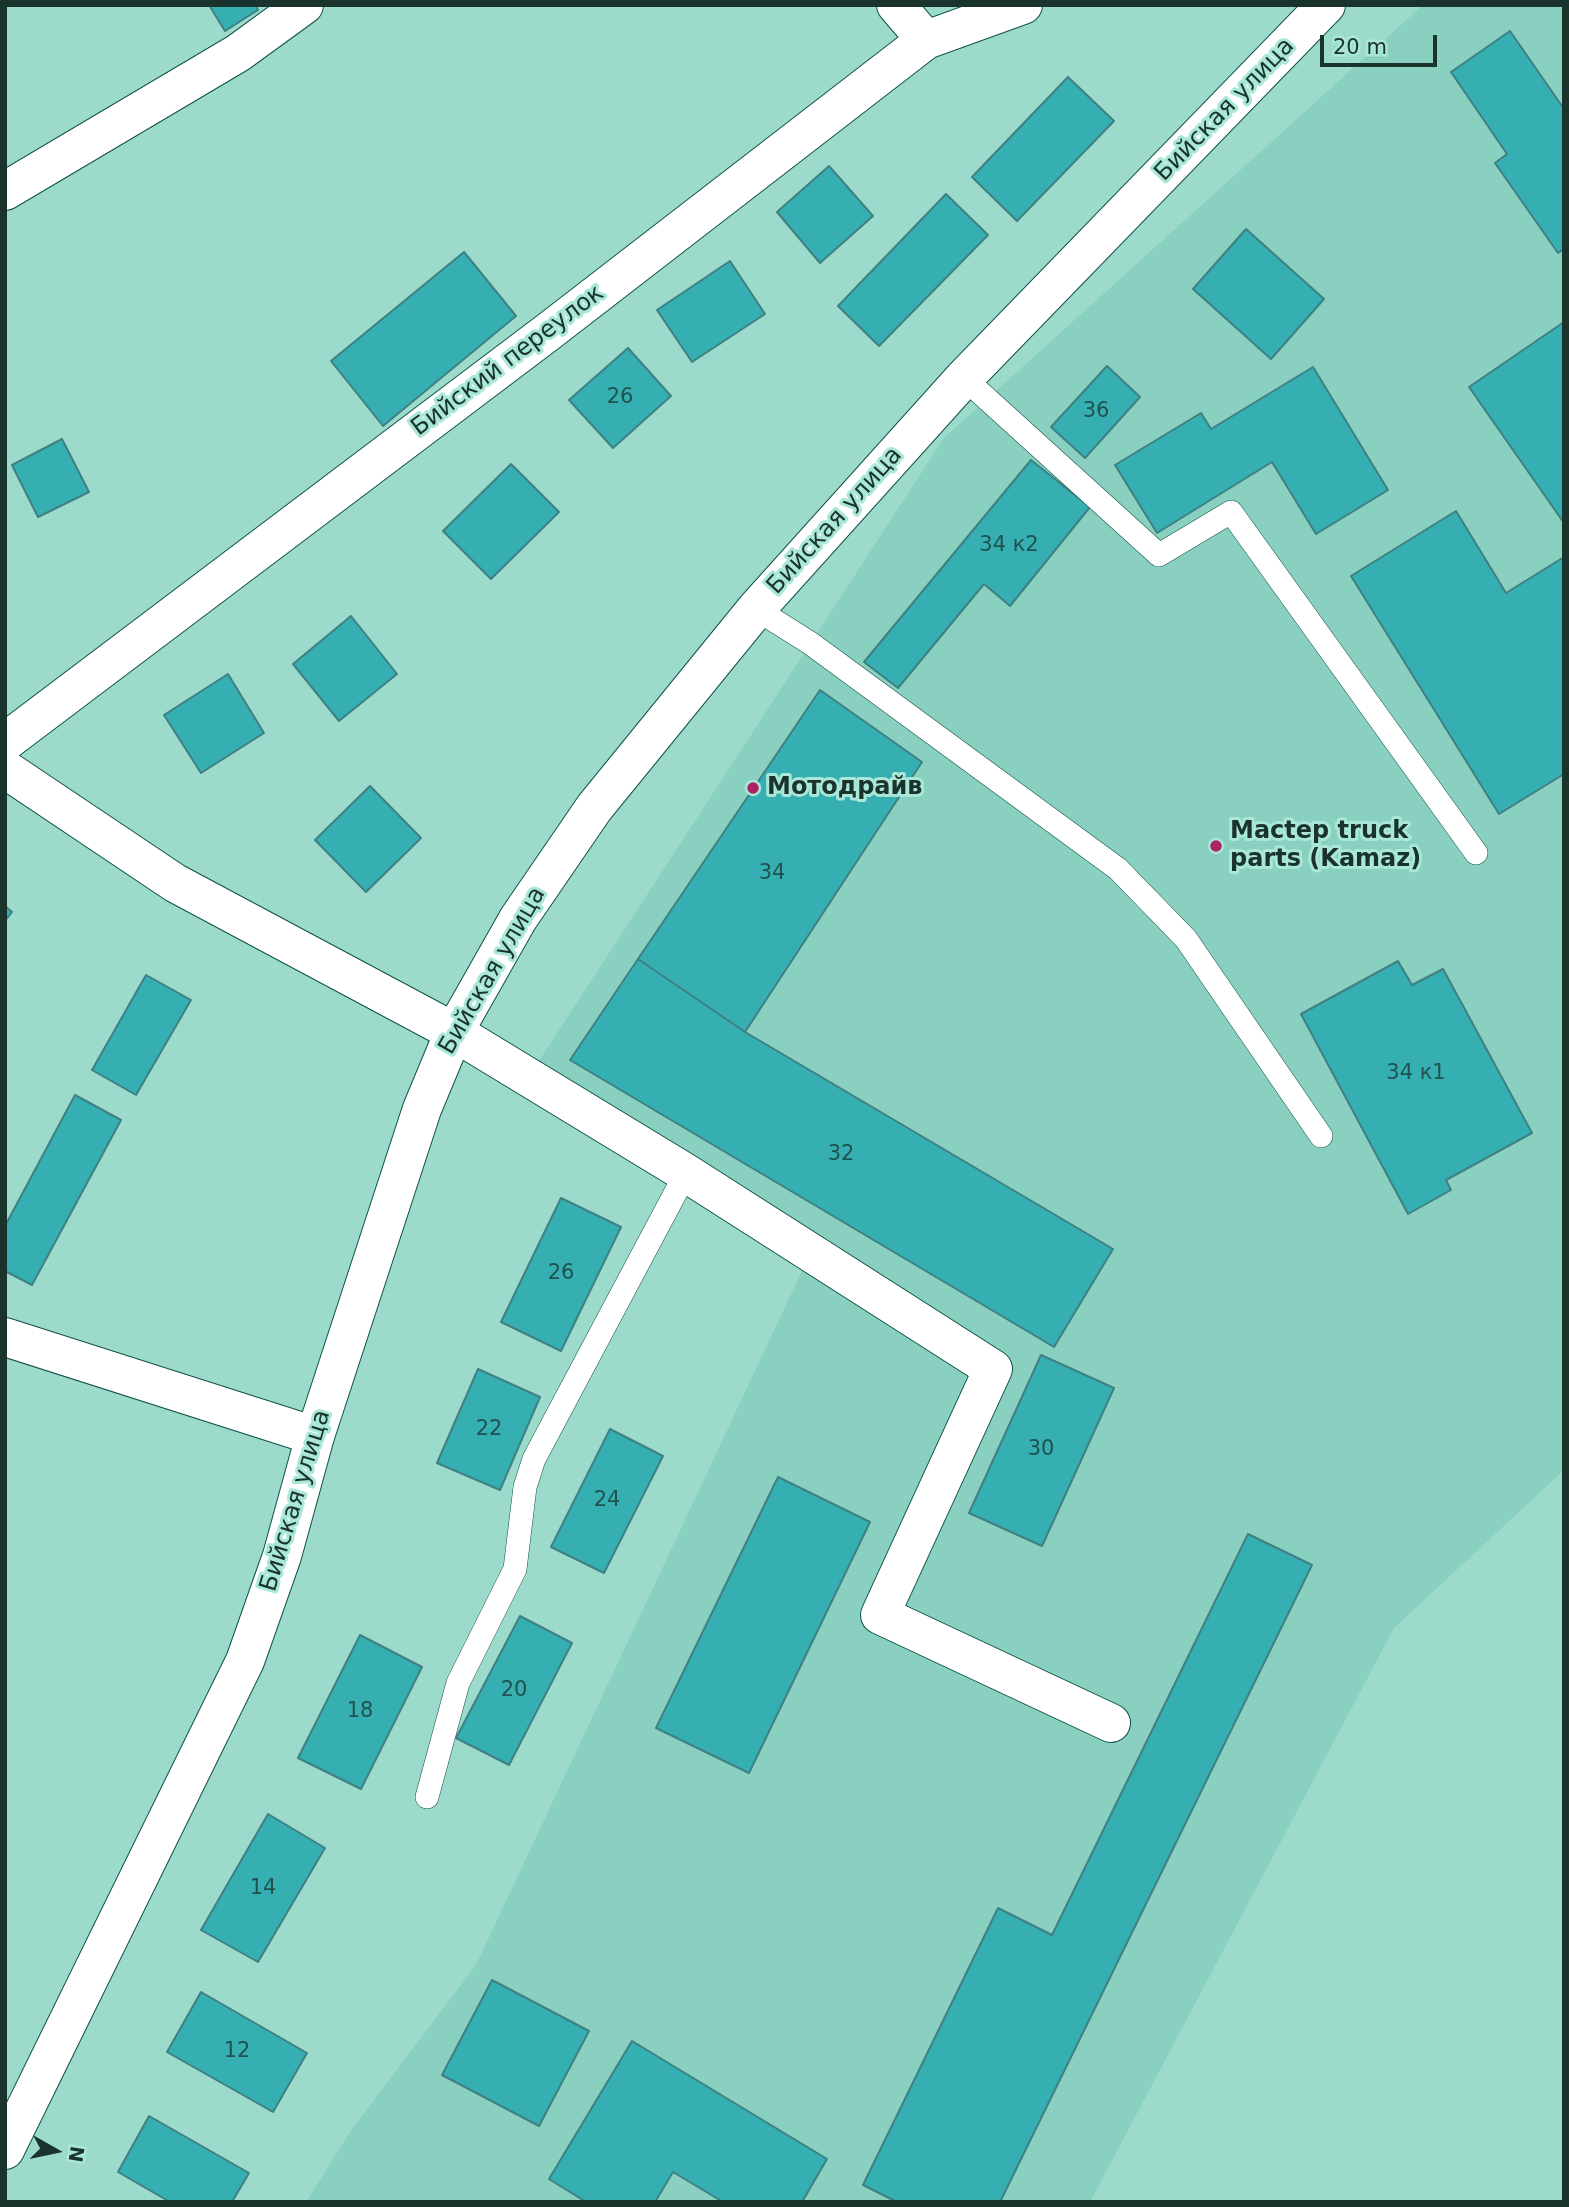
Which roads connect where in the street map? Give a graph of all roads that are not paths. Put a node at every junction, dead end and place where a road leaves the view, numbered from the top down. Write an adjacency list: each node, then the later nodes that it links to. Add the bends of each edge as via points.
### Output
1 (304, 5): 6 (street, via 238,53)
2 (896, 5): 5 (street)
3 (1023, 5): 5 (street, Бийский переулок)
4 (1326, 5): 7 (street, Бийская улица)
5 (926, 40): 9 (street, Бийский переулок)
6 (5, 191)
7 (964, 378): 8 (street, Бийская улица); 11 (lane, via 1158,555 1231,512)
8 (756, 609): 12 (street, Бийская улица, via 594,808 518,919); 13 (lane, via 810,643 1118,869 1186,939)
9 (5, 742)
10 (5, 769): 12 (street, via 175,883)
11 (1476, 853)
12 (454, 1032): 14 (street); 16 (street, Бийская улица, via 422,1109)
13 (1321, 1136)
14 (686, 1173): 17 (street, via 993,1368 880,1615); 18 (lane, via 534,1459 525,1487 515,1569 458,1683)
15 (5, 1337): 16 (street)
16 (315, 1436): 19 (street, Бийская улица, via 282,1556 245,1661)
17 (1111, 1723)
18 (427, 1797)
19 (5, 2150)

